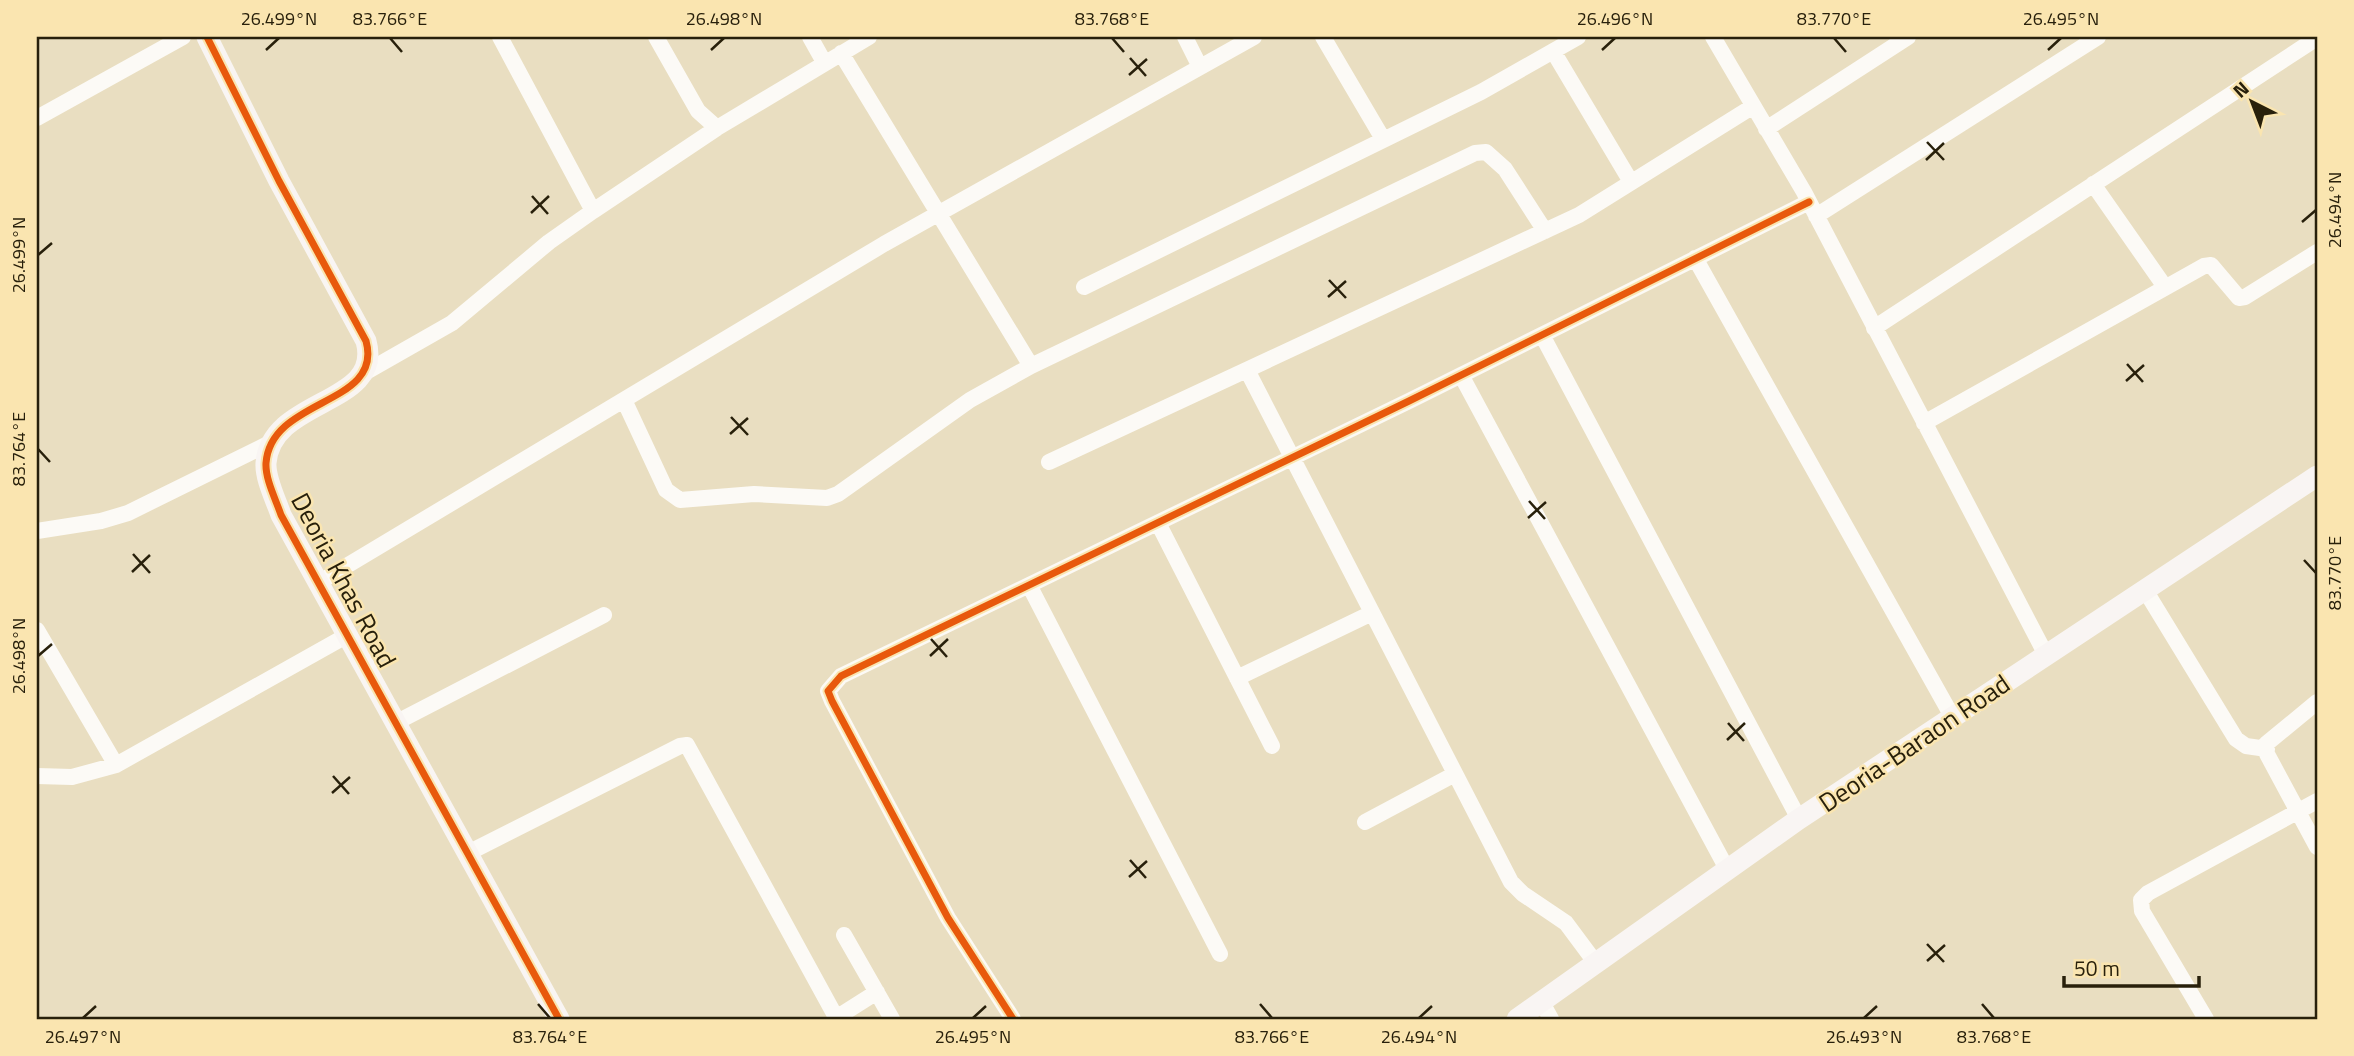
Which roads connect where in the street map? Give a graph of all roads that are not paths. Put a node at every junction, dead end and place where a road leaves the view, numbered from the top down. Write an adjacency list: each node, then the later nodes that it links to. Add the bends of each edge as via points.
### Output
1 (183, 37): 20 (street)
2 (206, 37): 38 (street, via 366,341 371,358)
3 (500, 37): 27 (street)
4 (656, 37): 21 (street, via 698,111)
5 (810, 37): 17 (street)
6 (869, 37): 16 (street)
7 (1185, 37): 18 (street)
8 (1254, 37): 18 (street)
9 (1323, 37): 23 (street)
10 (1578, 37): 15 (street)
11 (1713, 37): 19 (street)
12 (1908, 37): 22 (street)
13 (2098, 37): 26 (street)
14 (2317, 38): 25 (street)
15 (1553, 51): 23 (street); 24 (street)
16 (841, 52): 17 (street); 28 (street)
17 (824, 62): 21 (street)
18 (1200, 67): 28 (street)
19 (1752, 107): 22 (street); 24 (street)
20 (37, 118)
21 (717, 128): 27 (street)
22 (1766, 129): 26 (street)
23 (1383, 139): 32 (street)
24 (1631, 182): 29 (street)
25 (2094, 184): 33 (street); 34 (street)
26 (1812, 209): 31 (street); 34 (street)
27 (593, 211): 38 (street, via 452,323)
28 (940, 214): 36 (street); 40 (street)
29 (1545, 231): 36 (street, via 1497,161 1486,152 1475,153); 37 (street)
30 (2317, 252): 33 (street, via 2245,298 2233,294 2211,265)
31 (1695, 258): 35 (street); 58 (street)
32 (1084, 287)
33 (2165, 287): 41 (street)
34 (1874, 328): 41 (street)
35 (1542, 335): 39 (street); 67 (street)
36 (1031, 366): 40 (street, via 970,400 838,494 814,499 776,494 694,500 672,497)
37 (1247, 370): 43 (street); 44 (street)
38 (366, 372): 42 (street, via 288,423)
39 (1461, 375): 43 (street); 71 (street)
40 (624, 400): 48 (street)
41 (1924, 423): 55 (street)
42 (270, 443): 47 (street, via 128,513); 48 (street, Deoria Khas Road, via 266,466 281,515)
43 (1291, 458): 46 (street); 51 (street)
44 (1049, 462)
45 (2317, 476): 50 (street, Deoria-Baraon Road)
46 (1158, 523): 49 (street); 56 (street)
47 (37, 531)
48 (318, 583): 54 (street, Deoria Khas Road)
49 (1029, 585): 73 (street); 80 (street, via 841,676 828,691 948,918)
50 (2145, 590): 55 (street, Deoria-Baraon Road); 61 (street, via 2236,738 2246,746)
51 (1372, 613): 56 (street); 63 (street)
52 (604, 615): 59 (street)
53 (37, 630): 62 (street)
54 (346, 636): 59 (street, Deoria Khas Road); 62 (street)
55 (2046, 655): 58 (street, Deoria-Baraon Road)
56 (1237, 678): 60 (street)
57 (2317, 702): 61 (street, via 2268,739)
58 (1952, 718): 67 (street, Deoria-Baraon Road)
59 (397, 722): 70 (street, Deoria Khas Road)
60 (1272, 746)
61 (2267, 749): 66 (street)
62 (116, 765): 64 (street, via 72,776)
63 (1455, 774): 68 (street); 74 (street, via 1511,882 1566,923)
64 (37, 776)
65 (2317, 801): 66 (street)
66 (2297, 812): 69 (street); 82 (street, via 2141,900 2142,911)
67 (1800, 819): 71 (street, Deoria-Baraon Road)
68 (1365, 822)
69 (2317, 847)
70 (468, 853): 77 (street, via 687,745); 78 (street, Deoria Khas Road)
71 (1727, 869): 74 (street, Deoria-Baraon Road)
72 (844, 935): 75 (street)
73 (1220, 954)
74 (1595, 962): 76 (street, Deoria-Baraon Road)
75 (877, 992): 77 (street); 79 (street)
76 (1546, 1010): 81 (street, Deoria-Baraon Road)
77 (837, 1018)
78 (559, 1019)
79 (892, 1019)
80 (1013, 1019)
81 (1517, 1019)
82 (2206, 1019)

